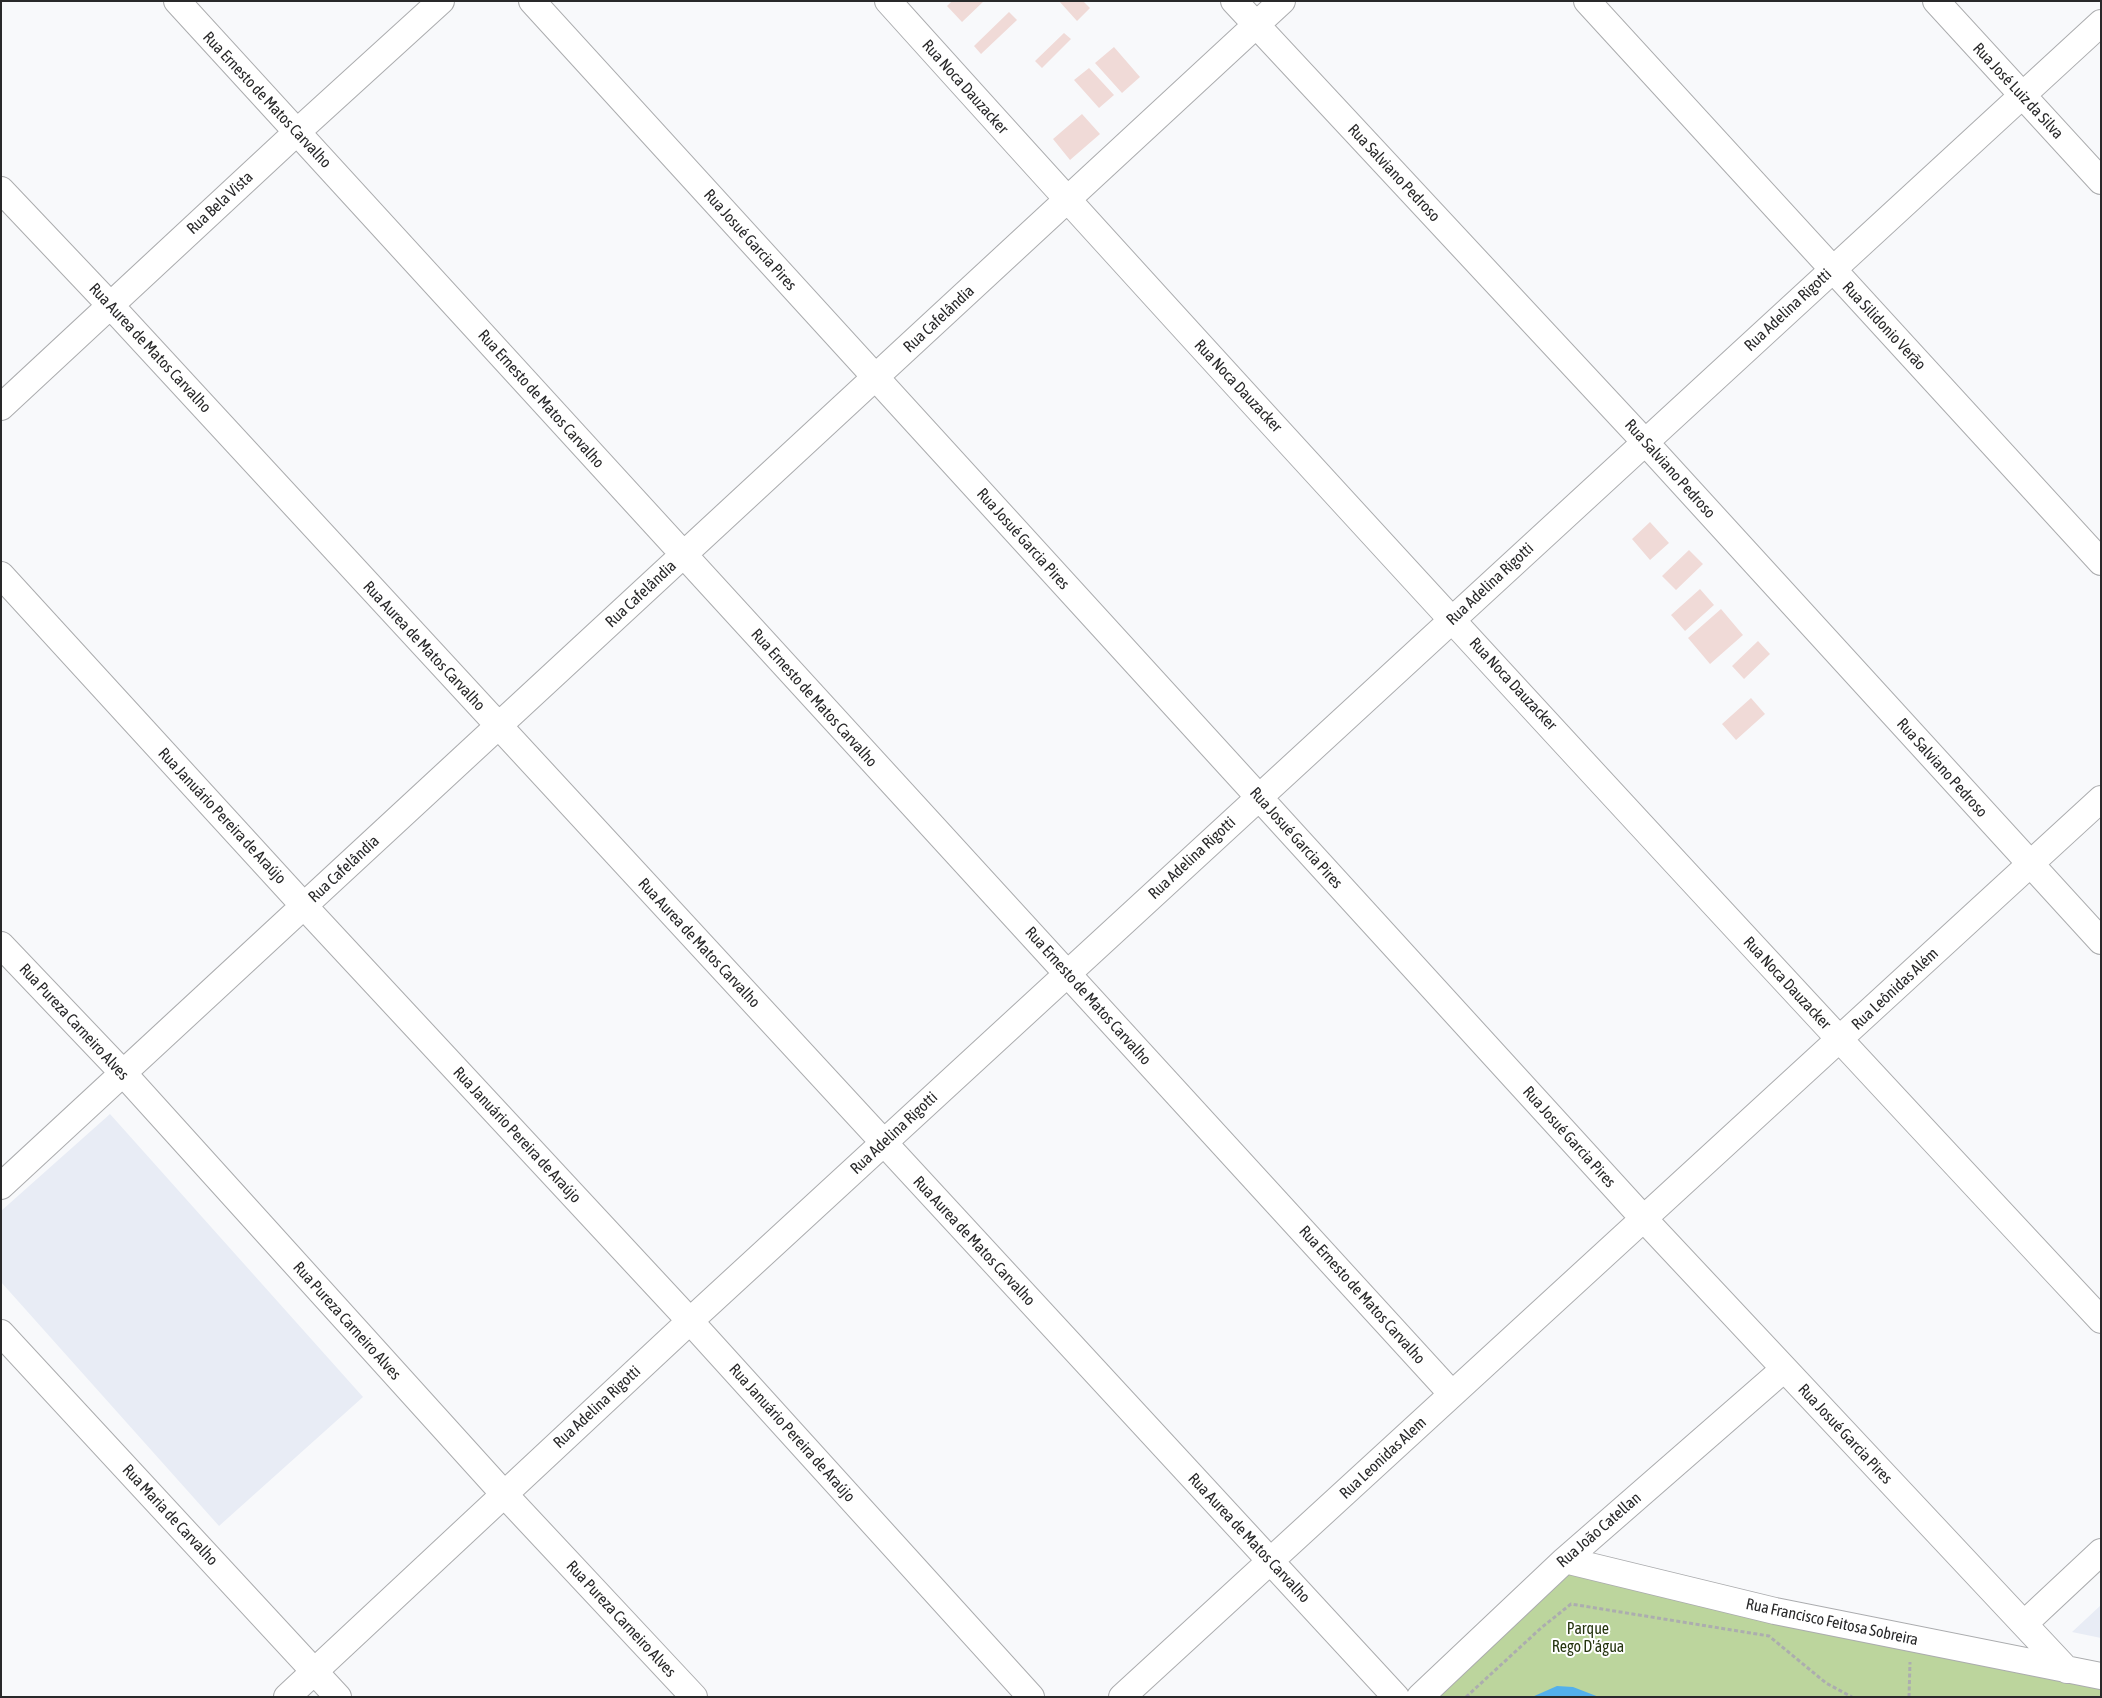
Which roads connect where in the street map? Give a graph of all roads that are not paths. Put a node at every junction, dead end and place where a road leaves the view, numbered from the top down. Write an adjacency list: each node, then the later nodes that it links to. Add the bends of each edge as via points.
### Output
1 (177, 1): 12 (street, Rua Ernesto de Matos Carvalho)
2 (441, 1): 12 (street, Rua Bela Vista)
3 (532, 1): 18 (street, Rua Josué Garcia Pires)
4 (888, 1): 15 (street, Rua Noca Dauzacker)
5 (1234, 1): 10 (street, Rua Salviano Pedroso)
6 (1282, 1): 10 (street, Rua Cafelândia)
7 (1588, 1): 16 (street, Rua Silidonio Verão)
8 (1936, 1): 11 (street, Rua José Luiz da Silva)
9 (2101, 23): 11 (street, Rua Adelina Rigotti)
10 (1256, 25): 15 (street, Rua Cafelândia); 20 (street, Rua Salviano Pedroso)
11 (2022, 95): 13 (street, Rua José Luiz da Silva); 16 (street, Rua Adelina Rigotti)
12 (297, 132): 17 (street, Rua Bela Vista); 21 (street, Rua Ernesto de Matos Carvalho)
13 (2101, 181)
14 (1, 190): 17 (street, Rua Aurea de Matos Carvalho)
15 (1067, 200): 18 (street, Rua Cafelândia); 24 (street, Rua Noca Dauzacker)
16 (1832, 270): 20 (street, Rua Adelina Rigotti); 22 (street, Rua Silidonio Verão)
17 (111, 306): 19 (street, Rua Bela Vista); 25 (street, Rua Aurea de Matos Carvalho)
18 (876, 377): 21 (street, Rua Cafelândia); 26 (street, Rua Josué Garcia Pires)
19 (1, 407)
20 (1645, 442): 24 (street, Rua Adelina Rigotti); 28 (street, Rua Salviano Pedroso)
21 (684, 555): 25 (street, Rua Cafelândia); 32 (street, Rua Ernesto de Matos Carvalho)
22 (2101, 562)
23 (1, 575): 29 (street, Rua Januário Pereira de Araújo)
24 (1452, 619): 26 (street, Rua Adelina Rigotti); 33 (street, Rua Noca Dauzacker)
25 (498, 726): 29 (street, Rua Cafelândia); 35 (street, Rua Aurea de Matos Carvalho)
26 (1259, 798): 32 (street, Rua Adelina Rigotti); 37 (street, Rua Josué Garcia Pires)
27 (2101, 799): 28 (street, Rua Leônidas Além)
28 (2030, 864): 30 (street, Rua Salviano Pedroso); 33 (street, Rua Leônidas Além)
29 (304, 906): 34 (street, Rua Cafelândia); 39 (street, Rua Januário Pereira de Araújo)
30 (2101, 941)
31 (1, 945): 34 (street, Rua Pureza Carneiro Alves)
32 (1067, 974): 35 (street, Rua Adelina Rigotti); 42 (street, Rua Ernesto de Matos Carvalho)
33 (1839, 1040): 37 (street, Rua Leônidas Além); 38 (street, Rua Noca Dauzacker)
34 (123, 1073): 36 (street, Rua Cafelândia); 43 (street, Rua Pureza Carneiro Alves)
35 (884, 1143): 39 (street, Rua Adelina Rigotti); 46 (street, Rua Aurea de Matos Carvalho)
36 (1, 1186)
37 (1644, 1218): 41 (street, Rua Josué Garcia Pires); 42 (street, Rua Leonidas Alem)
38 (2101, 1320)
39 (690, 1321): 43 (street, Rua Adelina Rigotti); 54 (street, Rua Januário Pereira de Araújo)
40 (1, 1333): 49 (street, Rua Maria de Carvalho)
41 (1784, 1369): 45 (street, Rua João Catellan); 47 (street, Rua Josué Garcia Pires)
42 (1452, 1394): 46 (street, Rua Leonidas Alem)
43 (504, 1494): 49 (street, Rua Adelina Rigotti); 53 (street, Rua Pureza Carneiro Alves)
44 (2101, 1552): 47 (street)
45 (1565, 1560): 48 (street, Rua Francisco Feitosa Sobreira, via 1775,1611); 57 (street, Rua João Catellan)
46 (1270, 1561): 55 (street, Rua Leonidas Alem); 56 (street, Rua Aurea de Matos Carvalho)
47 (2024, 1624): 48 (street, Rua Josué Garcia Pires)
48 (2067, 1670): 50 (street, Rua Francisco Feitosa Sobreira)
49 (314, 1671): 51 (street, Rua Adelina Rigotti); 52 (street, Rua Maria de Carvalho)
50 (2101, 1676)
51 (287, 1697)
52 (338, 1697)
53 (694, 1697)
54 (1031, 1697)
55 (1122, 1697)
56 (1396, 1697)
57 (1420, 1697)

